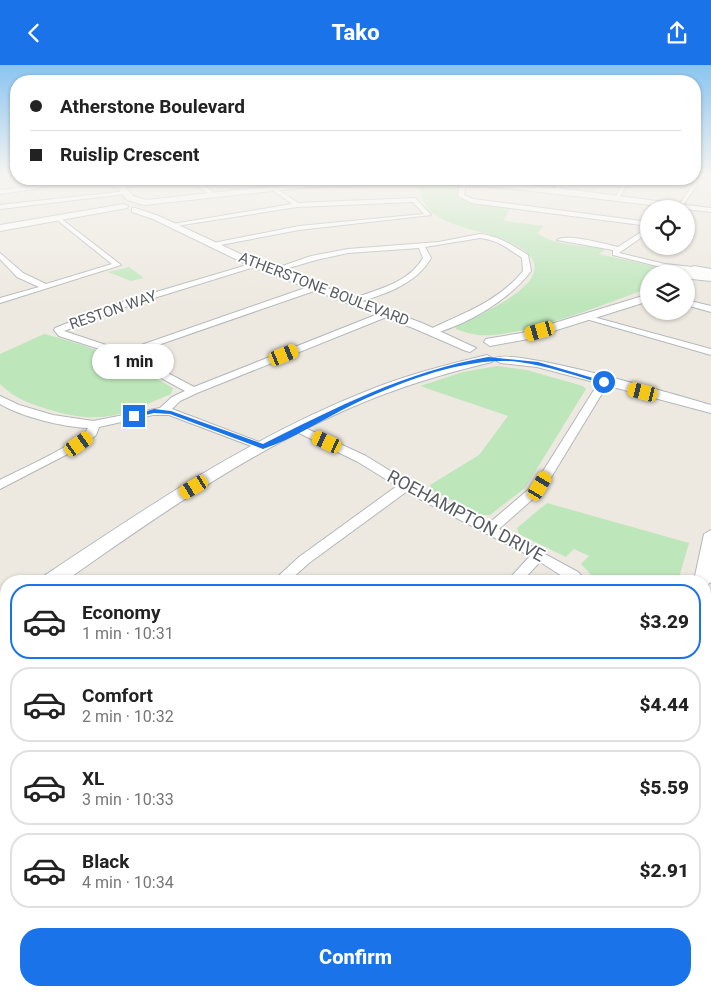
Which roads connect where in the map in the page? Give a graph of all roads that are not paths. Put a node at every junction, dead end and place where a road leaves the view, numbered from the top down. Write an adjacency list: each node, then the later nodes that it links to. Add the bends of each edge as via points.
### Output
1 (62, 218): 6 (street)
2 (162, 218): 8 (street, ATHERSTONE BOULEVARD)
3 (212, 218): 8 (street)
4 (394, 218): 12 (street, via 299,228)
5 (606, 218): 7 (street)
6 (59, 219): 9 (street); 24 (street, via 117,265)
7 (640, 223)
8 (170, 225): 12 (street, ATHERSTONE BOULEVARD)
9 (0, 228)
10 (640, 235): 14 (street)
11 (560, 240): 14 (street)
12 (210, 245): 16 (street, ATHERSTONE BOULEVARD)
13 (421, 245): 19 (street, via 338,253); 28 (street, via 428,258 419,271); 33 (street, via 488,237 517,250 525,257 528,266 522,278 506,294)
14 (618, 249): 17 (street, via 615,254)
15 (0, 255): 24 (street, via 20,275)
16 (256, 265): 19 (street, ATHERSTONE BOULEVARD); 38 (street, RESTON WAY, via 122,305 58,330)
17 (665, 265)
18 (711, 265): 20 (street)
19 (272, 271): 25 (street, ATHERSTONE BOULEVARD)
20 (695, 273)
21 (695, 276): 23 (street)
22 (695, 276): 23 (street)
23 (709, 277)
24 (44, 286): 27 (street)
25 (314, 288): 28 (street, ATHERSTONE BOULEVARD); 38 (street)
26 (640, 300): 32 (street)
27 (0, 301)
28 (351, 302): 31 (street, ATHERSTONE BOULEVARD)
29 (695, 305): 30 (street)
30 (711, 309)
31 (386, 314): 33 (street, ATHERSTONE BOULEVARD); 43 (street)
32 (589, 317): 34 (street); 37 (street)
33 (439, 333): 35 (street, ATHERSTONE BOULEVARD)
34 (524, 336): 35 (street); 36 (street)
35 (478, 346): 36 (street); 39 (street); 41 (street)
36 (511, 350): 39 (street, via 508,357); 40 (street)
37 (711, 352)
38 (124, 354): 43 (street, RESTON WAY)
39 (494, 359): 40 (street); 41 (street)
40 (538, 363): 42 (street)
41 (456, 364): 48 (street, via 387,388)
42 (604, 382): 45 (street); 52 (street, via 540,486)
43 (193, 391): 46 (street, via 176,399)
44 (0, 399): 47 (street, via 65,422)
45 (711, 409)
46 (164, 411): 47 (street); 49 (street)
47 (96, 424): 50 (street, via 79,444)
48 (297, 428): 49 (street); 51 (street, ROEHAMPTON DRIVE, via 362,459)
49 (263, 447): 55 (street, via 161,508)
50 (0, 485)
51 (404, 487): 52 (street, ROEHAMPTON DRIVE); 56 (street)
52 (490, 530): 54 (street, ROEHAMPTON DRIVE)
53 (711, 533): 59 (street)
54 (540, 555): 57 (street); 58 (street, ROEHAMPTON DRIVE)
55 (60, 575)
56 (287, 575)
57 (520, 575)
58 (573, 575)
59 (702, 575)

